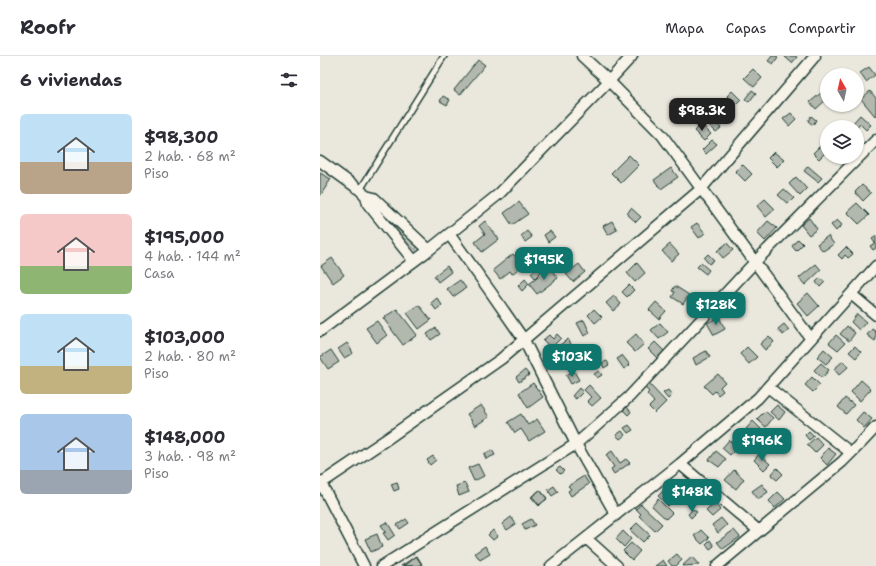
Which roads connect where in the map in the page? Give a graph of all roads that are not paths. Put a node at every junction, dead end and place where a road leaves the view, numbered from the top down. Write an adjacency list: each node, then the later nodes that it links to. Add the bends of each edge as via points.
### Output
1 (444, 56): 9 (lane)
2 (582, 56): 5 (street)
3 (632, 56): 5 (street)
4 (815, 56): 8 (street)
5 (609, 81): 8 (street, via 662,135); 10 (street, via 499,194)
6 (876, 140): 13 (street)
7 (320, 161): 9 (street)
8 (701, 189): 13 (street); 19 (street)
9 (363, 193): 11 (street, via 374,198); 12 (street, via 368,204)
10 (449, 234): 11 (street); 19 (street)
11 (429, 250): 12 (street)
12 (414, 261): 17 (street)
13 (754, 263): 18 (street); 22 (street, via 629,397)
14 (876, 266): 15 (street)
15 (851, 294): 16 (street); 18 (street)
16 (876, 316)
17 (320, 331)
18 (811, 339): 20 (street)
19 (524, 340): 22 (street); 25 (street, via 387,439)
20 (768, 387): 23 (street); 24 (street)
21 (876, 427): 23 (street)
22 (576, 444): 26 (street); 30 (street)
23 (851, 453): 27 (street)
24 (680, 464): 26 (street); 27 (street)
25 (320, 483): 29 (street)
26 (616, 515): 28 (street)
27 (759, 530): 33 (street)
28 (587, 539): 31 (street); 32 (street)
29 (364, 566)
30 (382, 566)
31 (551, 566)
32 (617, 566)
33 (717, 566)

